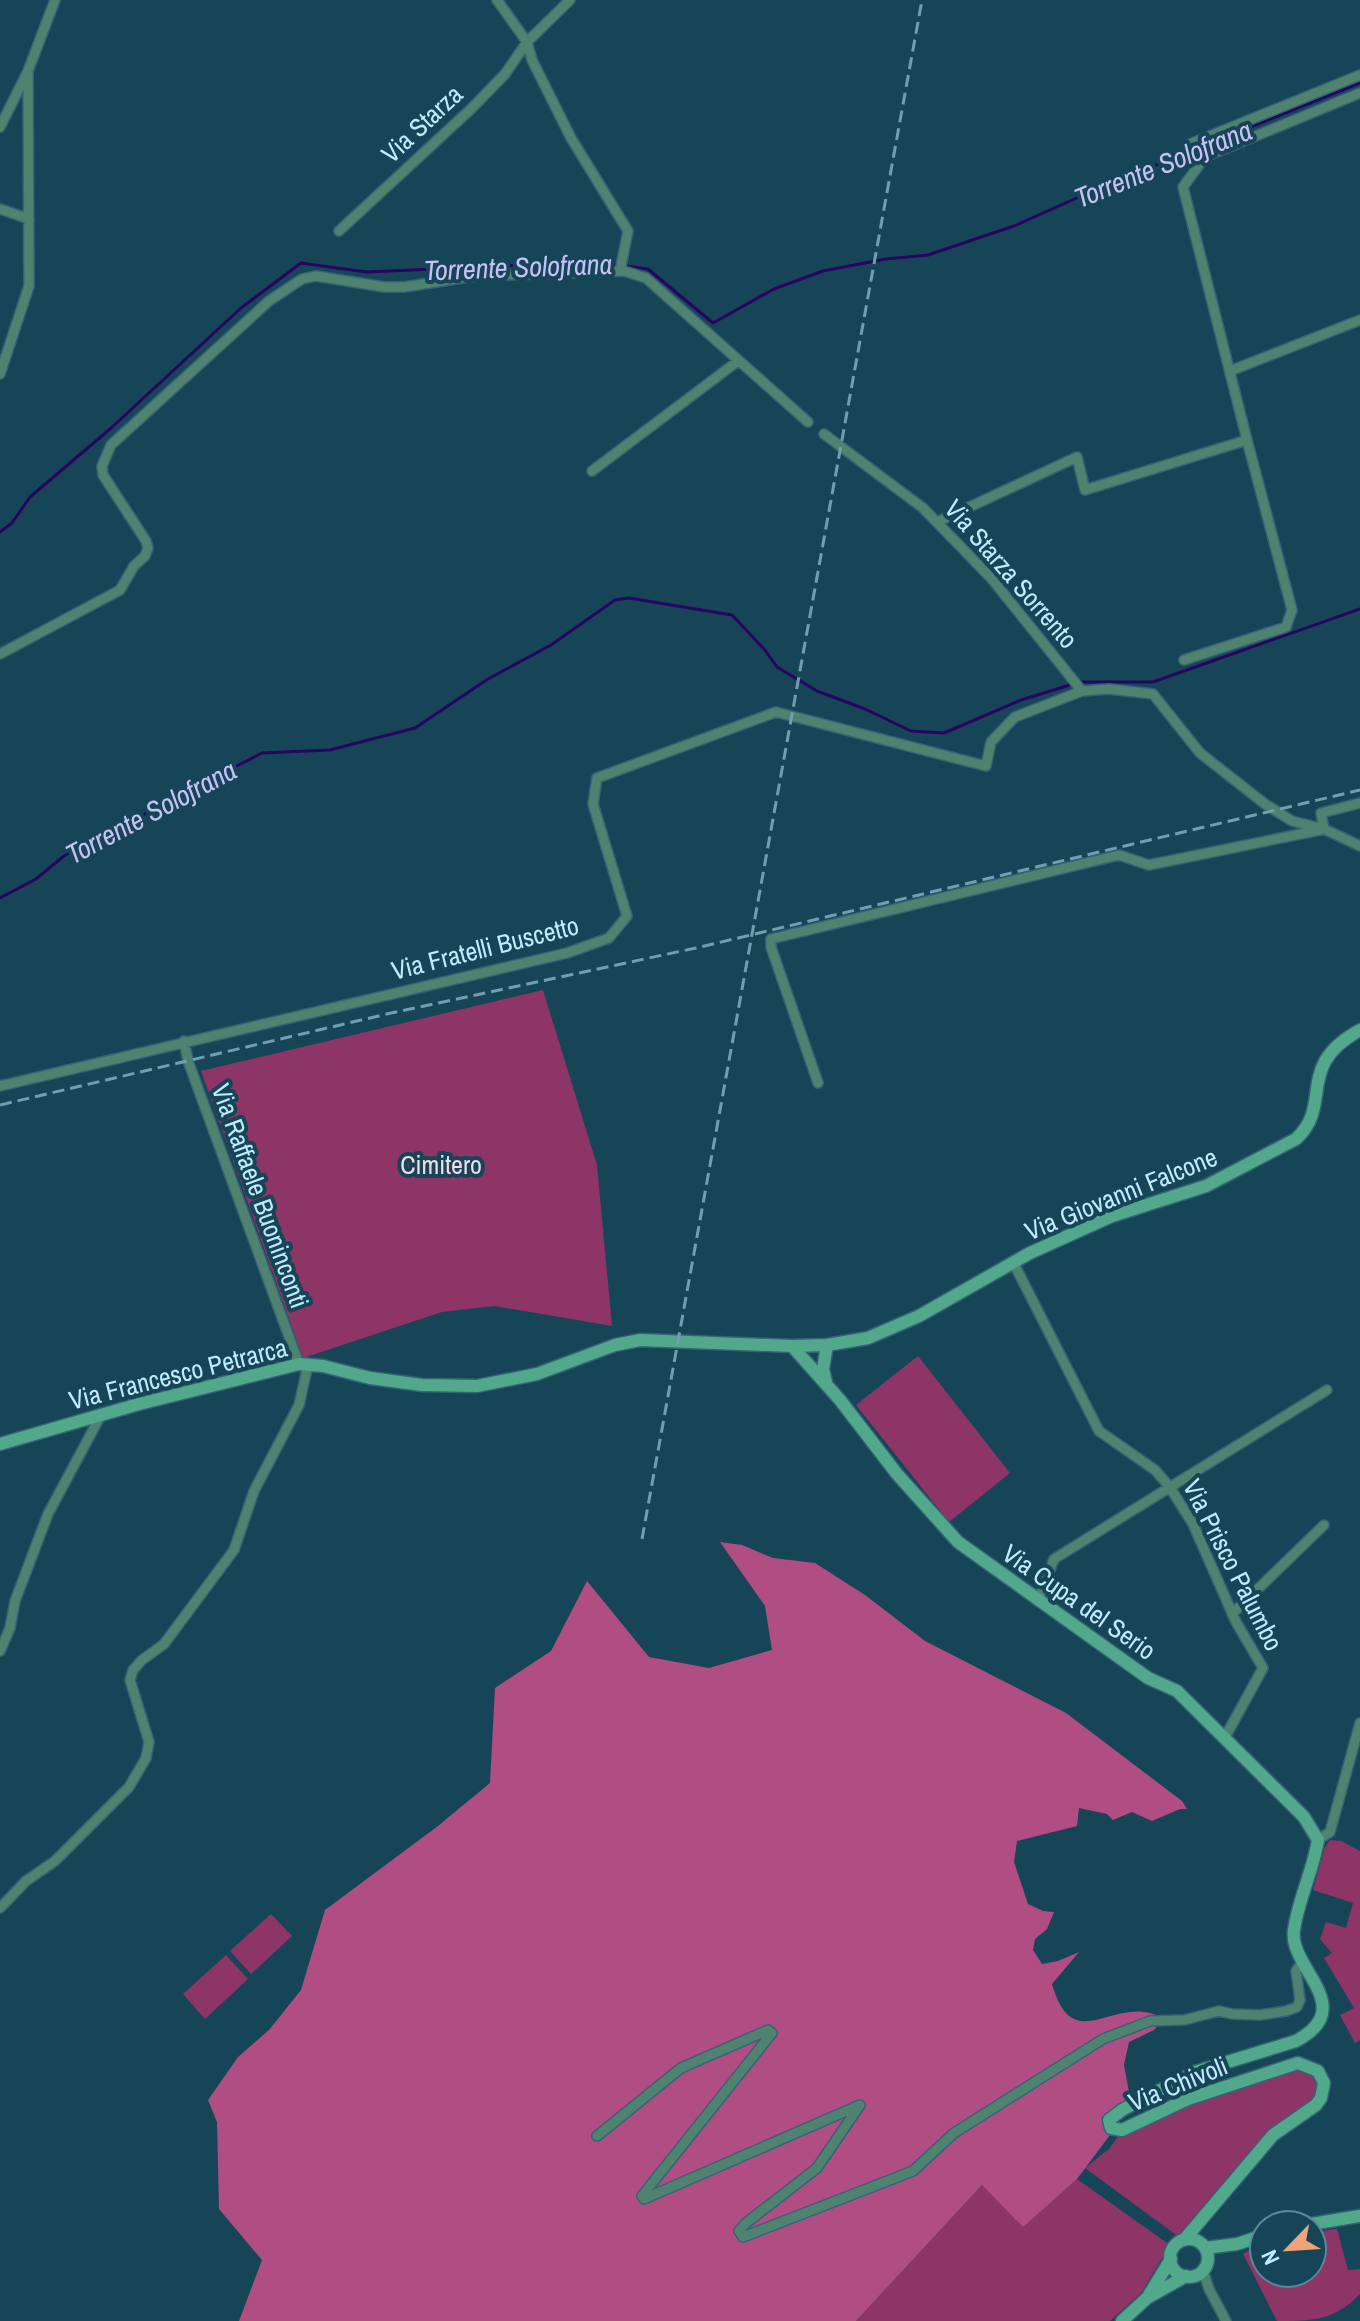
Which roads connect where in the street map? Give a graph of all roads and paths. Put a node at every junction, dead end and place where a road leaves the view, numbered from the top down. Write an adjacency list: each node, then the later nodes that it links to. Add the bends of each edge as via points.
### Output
1 (55, 0): 5 (street)
2 (497, 0): 4 (street)
3 (570, 0): 4 (street, Via Starza)
4 (527, 42): 12 (street, Via Starza, via 472,108); 13 (street, via 571,138 628,231)
5 (28, 71): 8 (street); 11 (street)
6 (1360, 75): 9 (street)
7 (1360, 93): 16 (street, via 1205,157 1183,187)
8 (0, 127)
9 (1190, 144)
10 (0, 209): 11 (street)
11 (29, 219): 17 (street, via 29,286)
12 (339, 231)
13 (621, 266): 15 (street, via 646,278); 23 (street, via 475,276 404,287 316,276 290,285 111,445 103,475 148,548 126,584)
14 (1360, 320): 16 (street)
15 (738, 361): 18 (street); 21 (street)
16 (1230, 371): 20 (street)
17 (0, 374)
18 (808, 422)
19 (824, 434): 22 (street, Via Starza Sorrento)
20 (1247, 440): 22 (street, via 1085,490 1077,457); 24 (street, via 1292,610 1286,627)
21 (592, 471)
22 (937, 522): 25 (street, Via Starza Sorrento, via 991,578)
23 (0, 654)
24 (1184, 660)
25 (1077, 685): 27 (street, Via Fratelli Buscetto, via 1153,694 1200,753 1292,821); 30 (street, Via Fratelli Buscetto, via 1015,717 991,742 986,766 776,712 597,778 593,804 627,916 609,938 567,953)
26 (1360, 803): 27 (street, via 1321,813)
27 (1324, 829): 28 (street, Via Fratelli Buscetto); 31 (street, via 1149,865 1119,855 771,939)
28 (1360, 846)
29 (1360, 1030): 33 (main road, Via Giovanni Falcone, via 1336,1044 1324,1060 1311,1118 1296,1139 1206,1186 1112,1216)
30 (184, 1041): 32 (street, Via Fratelli Buscetto); 36 (street, Via Raffaele Buoninconti)
31 (818, 1083)
32 (0, 1086)
33 (1013, 1262): 34 (main road, Via Giovanni Falcone, via 904,1324 868,1338); 41 (street, Via Prisco Palumbo, via 1099,1431)
34 (827, 1345): 35 (main road, Via Giovanni Falcone); 37 (main road)
35 (792, 1346): 36 (main road, Via Francesco Petrarca, via 640,1340 537,1374 464,1386 409,1384); 37 (main road, Via Cupa del Serio)
36 (303, 1364): 39 (main road, Via Francesco Petrarca); 49 (street, via 299,1405 254,1491 234,1550 164,1644 133,1670 130,1680 149,1742 129,1787)
37 (827, 1385): 43 (main road, Via Cupa del Serio, via 958,1542)
38 (1327, 1390): 41 (street)
39 (101, 1415): 40 (main road, Via Francesco Petrarca); 45 (street, via 48,1514)
40 (0, 1444)
41 (1169, 1486): 43 (street, via 1054,1559); 44 (street, Via Prisco Palumbo, via 1193,1524)
42 (1324, 1525): 44 (street)
43 (1038, 1601): 47 (main road, Via Cupa del Serio, via 1148,1678 1177,1691)
44 (1232, 1614): 47 (street, Via Prisco Palumbo, via 1263,1668)
45 (0, 1651)
46 (1360, 1723): 48 (street, via 1330,1832)
47 (1224, 1739): 48 (main road, Via Cupa del Serio, via 1304,1817)
48 (1318, 1840): 50 (main road, Via Chivoli, via 1293,1932)
49 (0, 1908)
50 (1303, 1961): 51 (street, via 1296,1971 1297,2007 1260,2015 1219,2011 1150,2021 1103,2039 954,2133 913,2171 743,2237 739,2231 746,2223 817,2168 860,2105 642,2196 772,2033 768,2030 681,2068); 52 (main road, Via Chivoli, via 1323,1999 1322,2015 1312,2031 1296,2041 1177,2079 1109,2120 1111,2128 1122,2130 1188,2099 1281,2067 1305,2064 1318,2071 1324,2091 1316,2105 1273,2135)
51 (597, 2136)
52 (1211, 2207): 55 (main road); 58 (main road)
53 (1360, 2216): 54 (main road)
54 (1328, 2221)
55 (1184, 2240): 58 (main road); 59 (main road, via 1174,2247)
56 (1248, 2240): 57 (main road)
57 (1237, 2244): 58 (main road); 60 (main road)
58 (1203, 2246): 60 (main road)
59 (1171, 2259): 60 (main road, via 1174,2268); 61 (main road)
60 (1198, 2272): 61 (main road); 63 (street)
61 (1147, 2298): 62 (main road)
62 (1122, 2321)
63 (1226, 2321)

